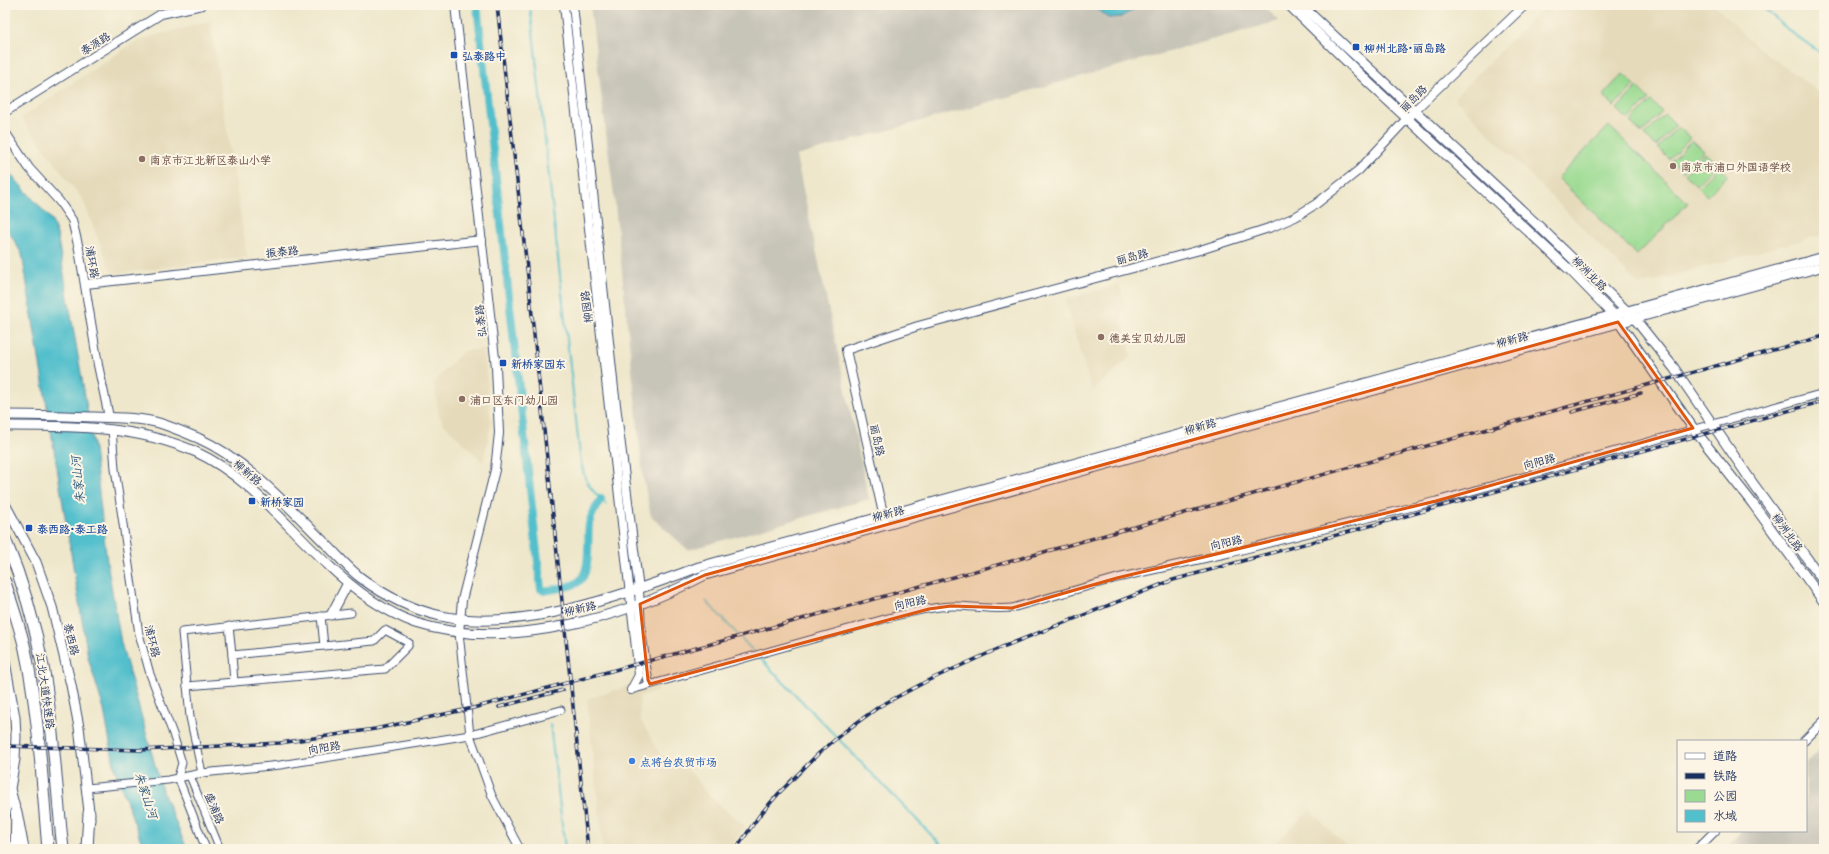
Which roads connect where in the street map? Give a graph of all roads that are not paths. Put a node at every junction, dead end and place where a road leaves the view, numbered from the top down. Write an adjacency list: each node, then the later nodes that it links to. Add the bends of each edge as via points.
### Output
1 (202, 5): 9 (street, 泰源路, via 161,14)
2 (455, 5): 12 (street, 弘泰路)
3 (564, 5): 34 (street, 柳园路, via 593,275)
4 (573, 5): 34 (street, 柳园路)
5 (1289, 5): 10 (main road, 柳洲北路)
6 (1301, 5): 8 (main road, 柳洲北路)
7 (1525, 5): 8 (street, 丽岛路)
8 (1415, 110): 10 (street, 丽岛路); 16 (main road, 柳洲北路)
9 (5, 112)
10 (1407, 119): 17 (main road, 柳洲北路, via 1572,272); 28 (street, 丽岛路, via 1342,185 1295,217 1272,227 1193,252 918,326 846,350)
11 (5, 132): 15 (street, 浦环路, via 29,168 59,201 72,220)
12 (482, 240): 15 (street, 振泰路); 40 (street, 弘泰路, via 496,367 499,433 495,470 462,600)
13 (1824, 257): 16 (main road, 柳新路)
14 (1824, 266): 18 (main road, 柳新路)
15 (86, 284): 22 (street, 浦环路)
16 (1627, 311): 17 (main road, 柳新路); 18 (main road, 柳洲北路)
17 (1612, 314): 19 (main road, 柳洲北路); 28 (main road, 柳新路)
18 (1635, 319): 19 (main road, 柳新路); 23 (main road, 柳洲北路, via 1674,368)
19 (1618, 322): 25 (main road, 柳洲北路); 29 (main road, 柳新路)
20 (1824, 393): 23 (street, 向阳路)
21 (5, 415): 22 (main road, 柳新路)
22 (109, 417): 40 (main road, 柳新路, via 158,423 194,436 217,448 250,472 365,580 413,607 440,616)
23 (1712, 424): 25 (street, 向阳路); 32 (main road, 柳洲北路)
24 (5, 426): 26 (main road, 柳新路)
25 (1694, 428): 35 (main road, 柳洲北路); 47 (street, 向阳路, via 1421,505 1117,578 1012,608 995,610 951,606 930,609)
26 (112, 429): 33 (main road, 柳新路, via 147,434 197,452 223,467 248,487); 56 (street, 浦环路, via 115,469 139,634 150,674 182,764)
27 (5, 504): 57 (main road, 泰西路, via 36,562 52,607 71,685)
28 (884, 515): 29 (street, 丽岛路); 34 (main road, 柳新路, via 699,567)
29 (886, 526): 36 (main road, 柳新路, via 705,575)
30 (5, 539): 65 (highway, 江北大道快速路, via 23,586 43,667 55,755)
31 (5, 582): 64 (highway, 江北大道快速路, via 31,678 38,727)
32 (1824, 582)
33 (348, 583): 38 (main road); 42 (main road, 柳新路, via 396,614 434,628)
34 (635, 591): 36 (street); 40 (main road, 柳新路, via 555,612 520,618)
35 (1824, 602)
36 (636, 606): 42 (main road, 柳新路, via 536,630); 47 (street); 49 (street, via 639,675)
37 (351, 613): 38 (street)
38 (331, 615): 39 (street)
39 (321, 616): 41 (street); 43 (street)
40 (460, 618): 42 (street, 弘泰路)
41 (229, 626): 44 (street); 48 (street, via 182,632)
42 (459, 633): 52 (street)
43 (324, 646): 44 (street); 46 (street, via 374,641 385,630 409,643 385,669)
44 (232, 655): 46 (street)
45 (5, 662): 58 (main road, via 16,737 16,759)
46 (234, 682): 48 (street)
47 (650, 684): 49 (street, 向阳路)
48 (187, 686): 54 (street, via 190,717)
49 (631, 690)
50 (562, 710): 52 (street, 向阳路)
51 (1824, 721): 53 (street)
52 (470, 735): 54 (street, 向阳路, via 280,765); 70 (street, via 492,796)
53 (1805, 740)
54 (202, 773): 55 (street, 向阳路)
55 (190, 776): 56 (street, 向阳路); 69 (street, 盛浦路)
56 (178, 778): 57 (street, 向阳路); 68 (street, 浦环路)
57 (87, 788): 59 (main road, 泰西路)
58 (7, 789): 60 (main road)
59 (89, 812): 66 (highway); 67 (main road, 泰西路)
60 (10, 813): 62 (main road); 63 (highway)
61 (1714, 832): 71 (street)
62 (15, 849)
63 (23, 849)
64 (48, 849)
65 (63, 849)
66 (87, 849)
67 (93, 849)
68 (206, 849)
69 (220, 849)
70 (520, 849)
71 (1697, 849)

